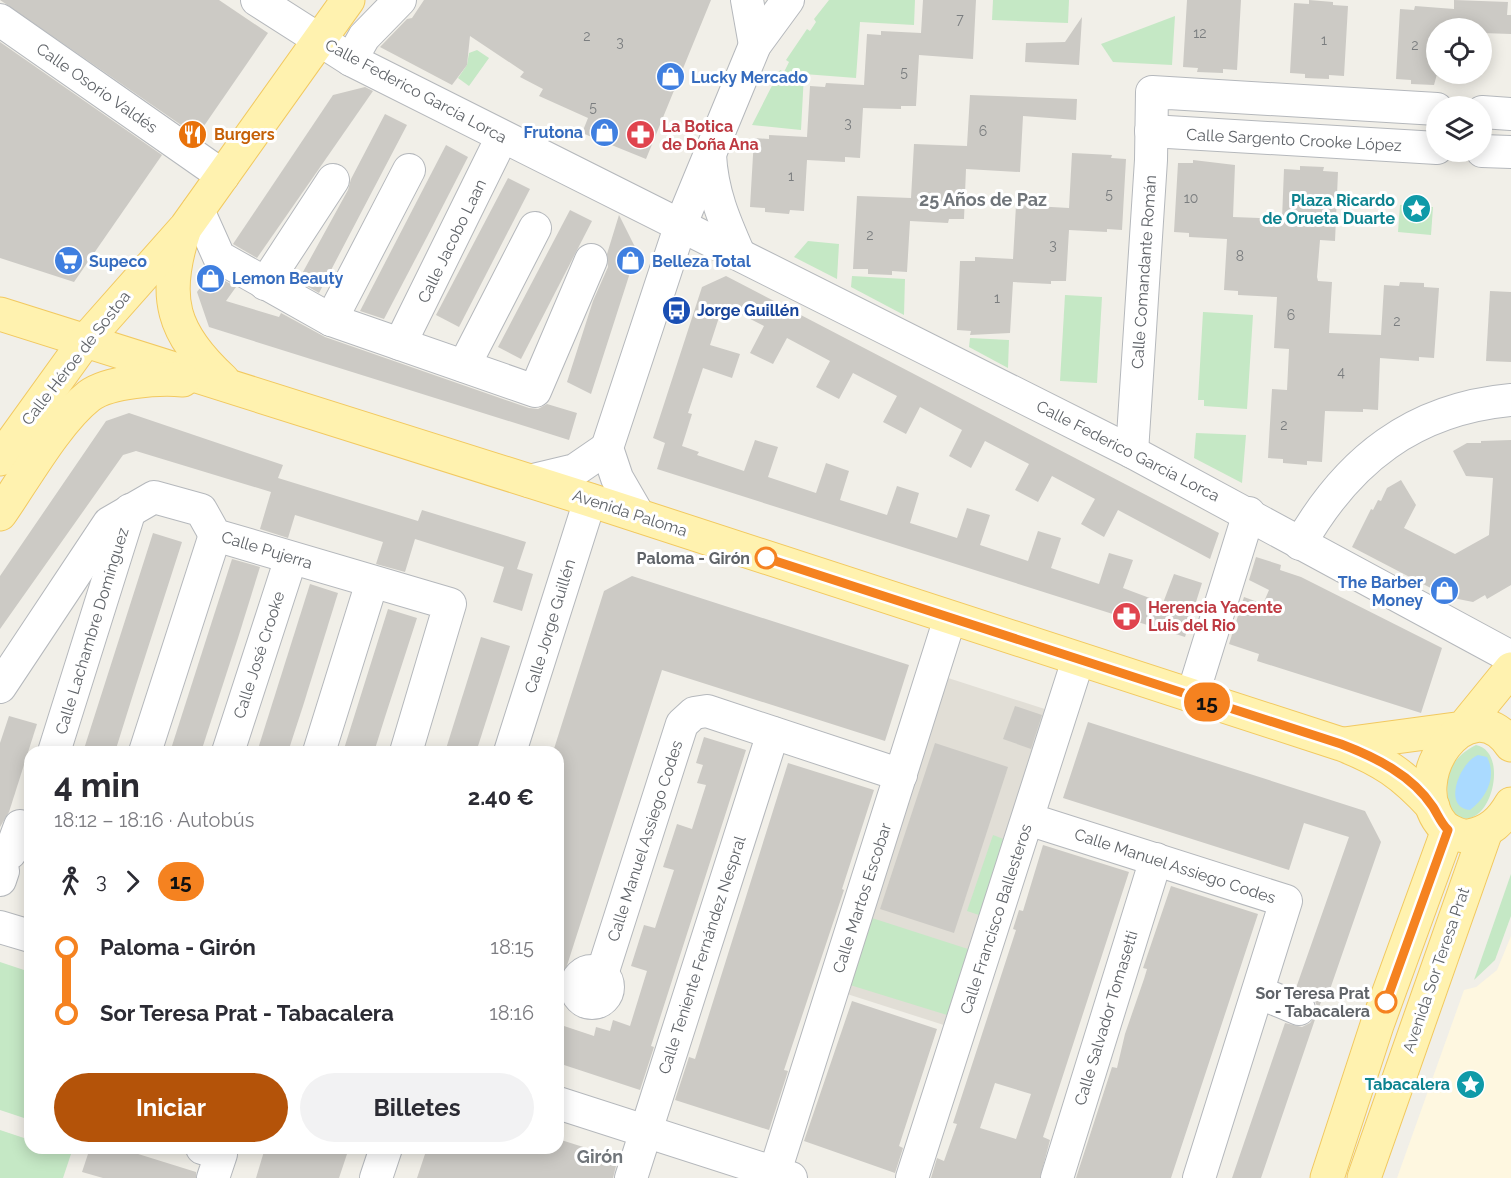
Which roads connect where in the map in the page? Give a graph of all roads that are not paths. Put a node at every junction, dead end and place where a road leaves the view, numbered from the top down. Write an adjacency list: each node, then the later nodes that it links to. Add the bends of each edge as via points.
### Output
1 (257, 0): 7 (street, Calle Federico García Lorca)
2 (348, 0): 7 (main road, Calle Héroe de Sostoa)
3 (400, 0): 9 (street, via 364,37)
4 (747, 0): 8 (street)
5 (788, 0): 8 (street)
6 (0, 20): 20 (street, Calle Osorio Valdés)
7 (320, 40): 9 (street, Calle Federico García Lorca); 20 (main road, Calle Héroe de Sostoa)
8 (755, 45): 18 (street)
9 (351, 60): 14 (street, Calle Federico García Lorca)
10 (1426, 108): 13 (street, Calle Comandante Román, via 1152,92)
11 (1492, 113): 12 (street)
12 (1511, 114)
13 (1151, 131): 15 (street, Calle Sargento Crooke López); 38 (street, Calle Comandante Román)
14 (502, 137): 23 (street, Calle Federico García Lorca); 31 (street, Calle Jacobo Laan)
15 (1426, 147)
16 (1492, 151): 17 (street)
17 (1511, 152)
18 (710, 154): 23 (street); 25 (street, via 718,208)
19 (409, 170): 29 (street)
20 (224, 176): 22 (main road, Calle Héroe de Sostoa)
21 (333, 180): 27 (street)
22 (192, 218): 27 (street, via 219,257); 30 (main road, Calle Héroe de Sostoa); 33 (main road, Avenida Paloma, via 175,258 176,313 184,337 199,358)
23 (681, 224): 25 (street, Calle Federico García Lorca); 36 (street)
24 (534, 228): 32 (street)
25 (739, 254): 38 (street, Calle Federico García Lorca)
26 (591, 260): 32 (street, via 535,391)
27 (265, 284): 29 (street)
28 (0, 314): 30 (main road, Avenida Paloma)
29 (331, 320): 31 (street)
30 (85, 341): 33 (main road, Avenida Paloma); 37 (main road, Calle Héroe de Sostoa)
31 (400, 344): 32 (street)
32 (464, 366)
33 (227, 384): 34 (main road, Avenida Paloma, via 164,379 131,382); 39 (main road, Avenida Paloma)
34 (89, 396): 43 (main road, Calle Héroe de Sostoa, via 60,429)
35 (1511, 400): 46 (street, via 1447,412 1411,427 1376,450 1317,513)
36 (607, 448): 39 (street, via 575,470); 44 (street, via 617,478)
37 (2, 452)
38 (1132, 452): 42 (street, Calle Federico García Lorca)
39 (530, 481): 40 (main road, Avenida Paloma)
40 (590, 500): 44 (main road, Avenida Paloma); 64 (street, Calle Jorge Guillén)
41 (130, 510): 45 (street, Calle Pujerra, via 154,497 201,510); 53 (street, Calle Pujerra, via 109,524); 59 (street, Calle Lachambre Domínguez)
42 (1249, 513): 46 (street, Calle Federico García Lorca); 54 (street)
43 (0, 514)
44 (639, 516): 49 (main road, Avenida Paloma)
45 (216, 535): 47 (street, Calle Pujerra); 60 (street)
46 (1300, 544): 50 (street, Calle Federico García Lorca)
47 (291, 558): 48 (street, Calle Pujerra); 61 (street, Calle José Crooke)
48 (372, 582): 62 (street); 63 (street, Calle Pujerra, via 450,604)
49 (951, 618): 51 (main road, Avenida Paloma); 65 (street, Calle Martos Escobar)
50 (1511, 657)
51 (1078, 660): 54 (main road, Avenida Paloma); 67 (street, Calle Francisco Ballesteros)
52 (1511, 669): 55 (main road)
53 (0, 687)
54 (1192, 697): 57 (main road, Avenida Paloma)
55 (1463, 728): 57 (main road, Avenida Paloma); 58 (main road, Avenida Paloma, via 1483,725 1496,729); 68 (main road, via 1445,743 1430,774)
56 (773, 733): 65 (street, Calle Manuel Assiego Codes); 75 (street, Calle Manuel Assiego Codes, via 707,711 694,713 682,724); 79 (street, Calle Teniente Fernández Nespral)
57 (1341, 744): 68 (main road, Avenida Paloma, via 1375,757 1400,775)
58 (1511, 745)
59 (56, 746)
60 (147, 746)
61 (230, 746)
62 (321, 746)
63 (408, 746)
64 (512, 746)
65 (901, 775): 82 (street, Calle Martos Escobar)
66 (1511, 804): 70 (main road, via 1498,823)
67 (1028, 819): 71 (street, Calle Manuel Assiego Codes); 86 (street, Calle Francisco Ballesteros)
68 (1440, 819): 70 (main road, via 1466,836); 89 (main road)
69 (24, 827): 72 (street, via 20,826)
70 (1485, 831): 90 (main road, Avenida Sor Teresa Prat)
71 (1156, 859): 76 (street, Calle Manuel Assiego Codes, via 1286,901); 87 (street, Calle Salvador Tomasetti)
72 (4, 868)
73 (0, 927): 74 (street)
74 (24, 934)
75 (602, 974)
76 (1258, 992): 77 (street); 88 (street, Calle Manuel Assiego Codes)
77 (1299, 1009)
78 (564, 1105): 79 (street)
79 (645, 1133): 82 (street); 85 (street, Calle Teniente Fernández Nespral)
80 (221, 1154): 83 (street)
81 (384, 1154): 84 (street)
82 (780, 1176)
83 (213, 1178)
84 (376, 1178)
85 (631, 1178)
86 (912, 1178)
87 (1057, 1178)
88 (1199, 1178)
89 (1327, 1178)
90 (1364, 1178)

